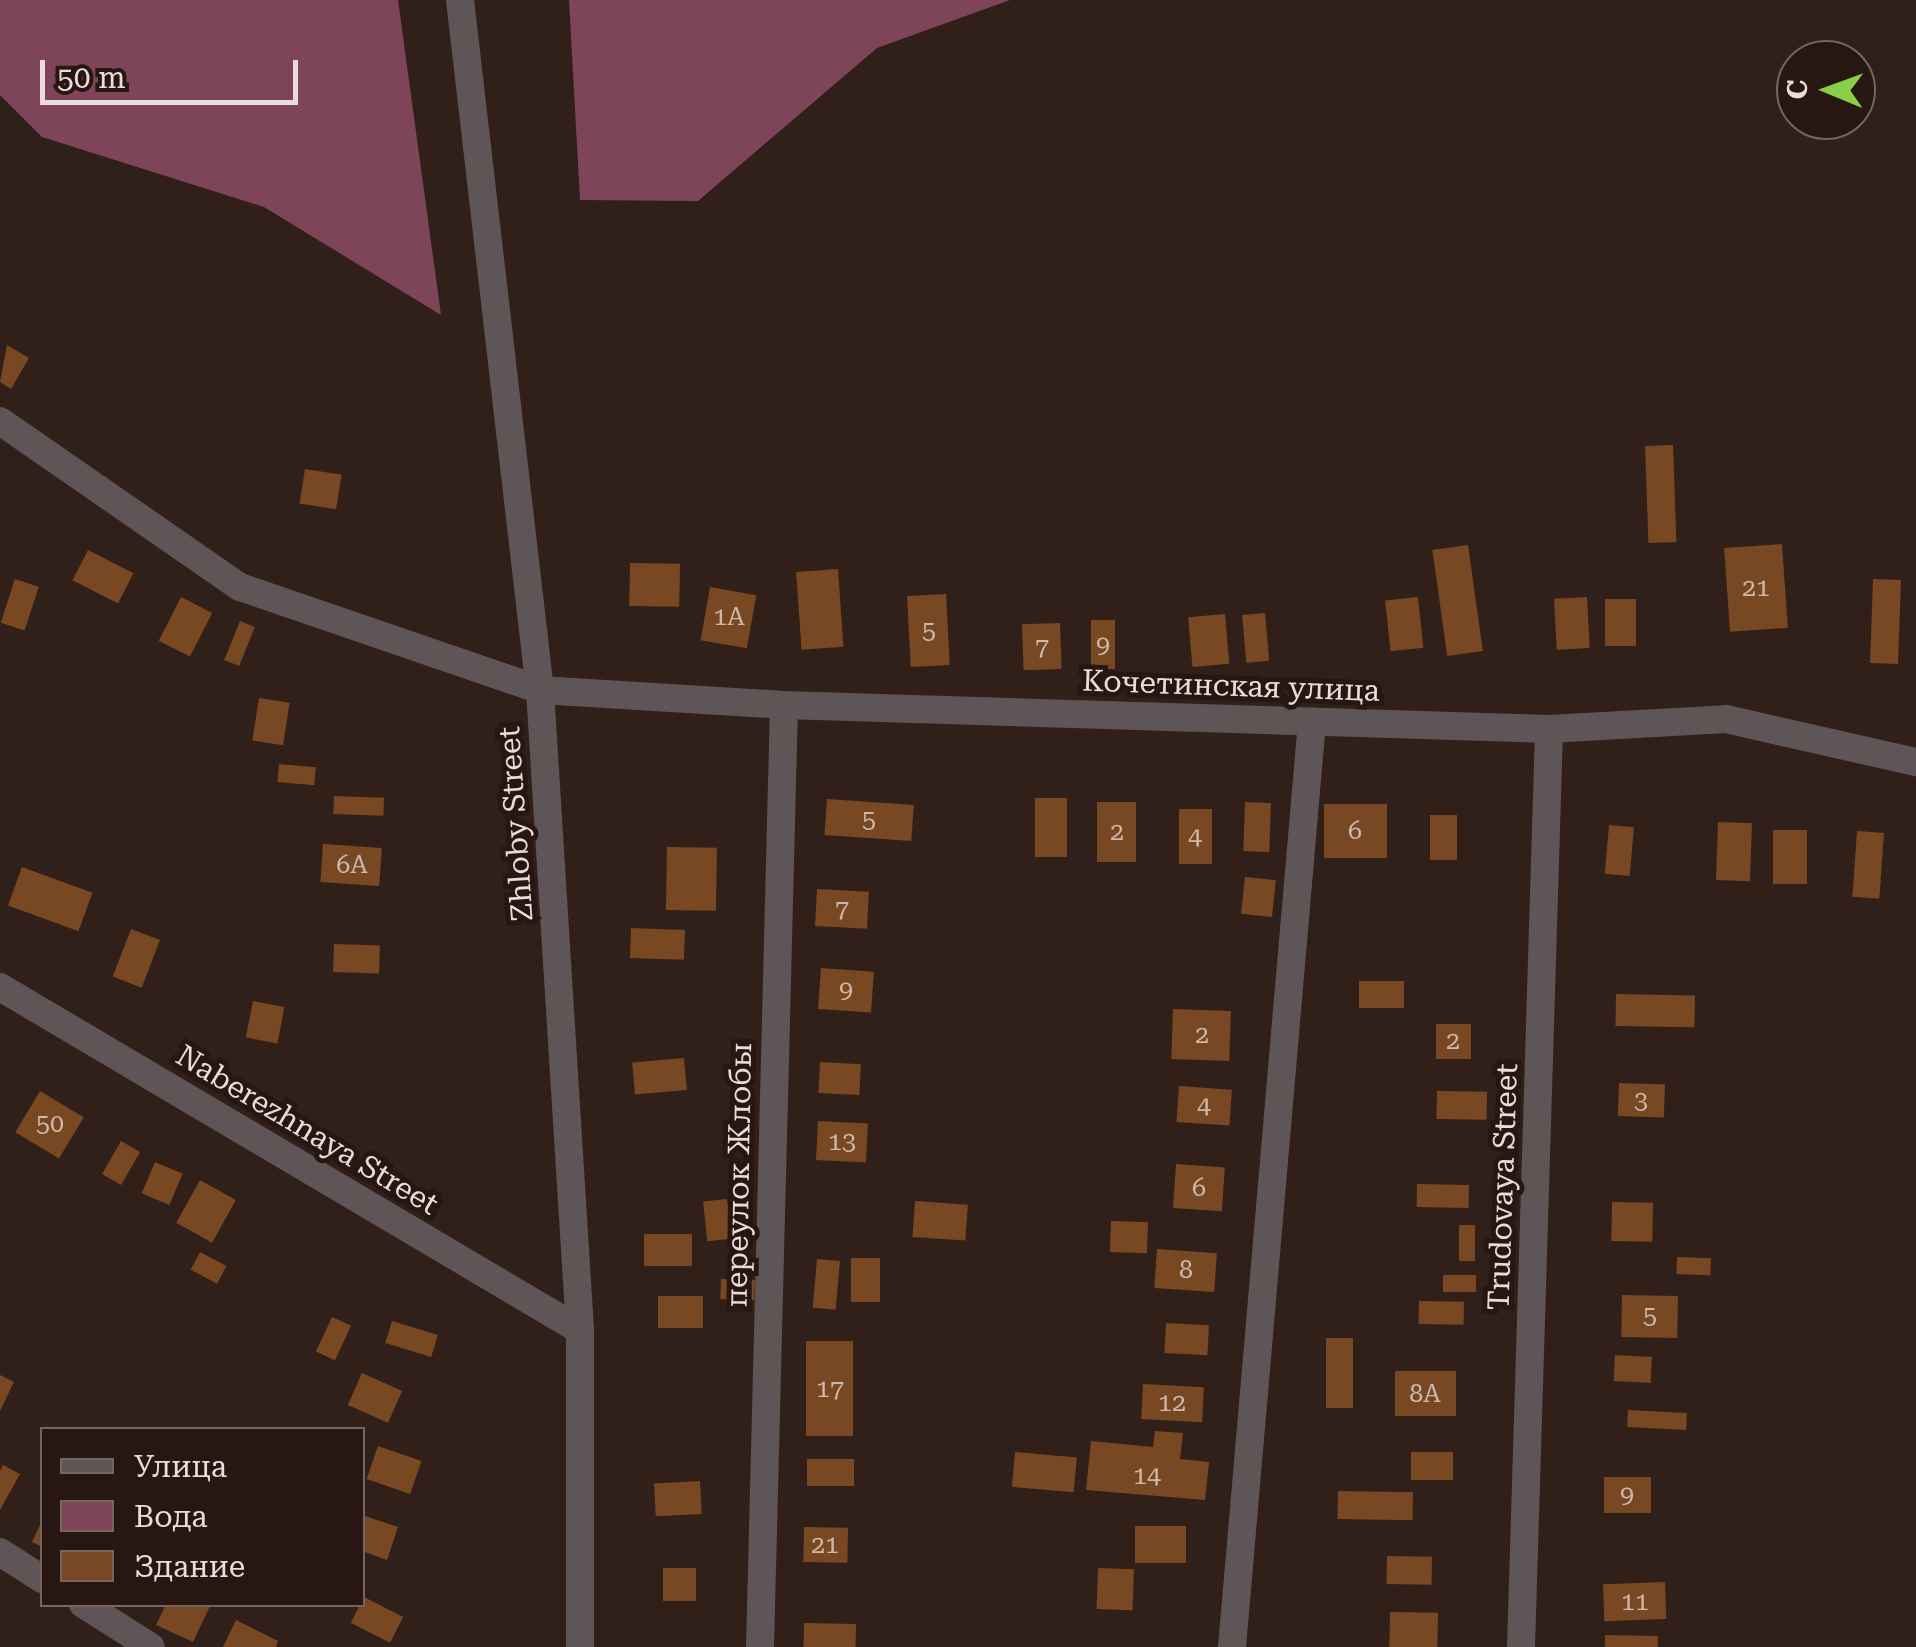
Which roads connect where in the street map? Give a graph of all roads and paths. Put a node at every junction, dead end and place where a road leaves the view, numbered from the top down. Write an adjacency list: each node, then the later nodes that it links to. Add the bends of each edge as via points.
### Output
1 (460, 0): 3 (street, Zhloby Street)
2 (0, 421): 3 (street, via 240,588)
3 (540, 690): 4 (street, Кочетинская улица); 9 (street, Zhloby Street)
4 (784, 705): 5 (street, Кочетинская улица); 15 (street, переулок Жлобы)
5 (1312, 722): 6 (street, Кочетинская улица); 16 (street)
6 (1549, 729): 7 (street, Кочетинская улица, via 1726,718); 17 (street, Trudovaya Street)
7 (1916, 762)
8 (0, 987): 9 (street, Naberezhnaya Street)
9 (580, 1330): 14 (street, Zhloby Street)
10 (0, 1552): 11 (street)
11 (40, 1578)
12 (88, 1607): 13 (street)
13 (151, 1647)
14 (580, 1647)
15 (760, 1647)
16 (1232, 1647)
17 (1521, 1647)

